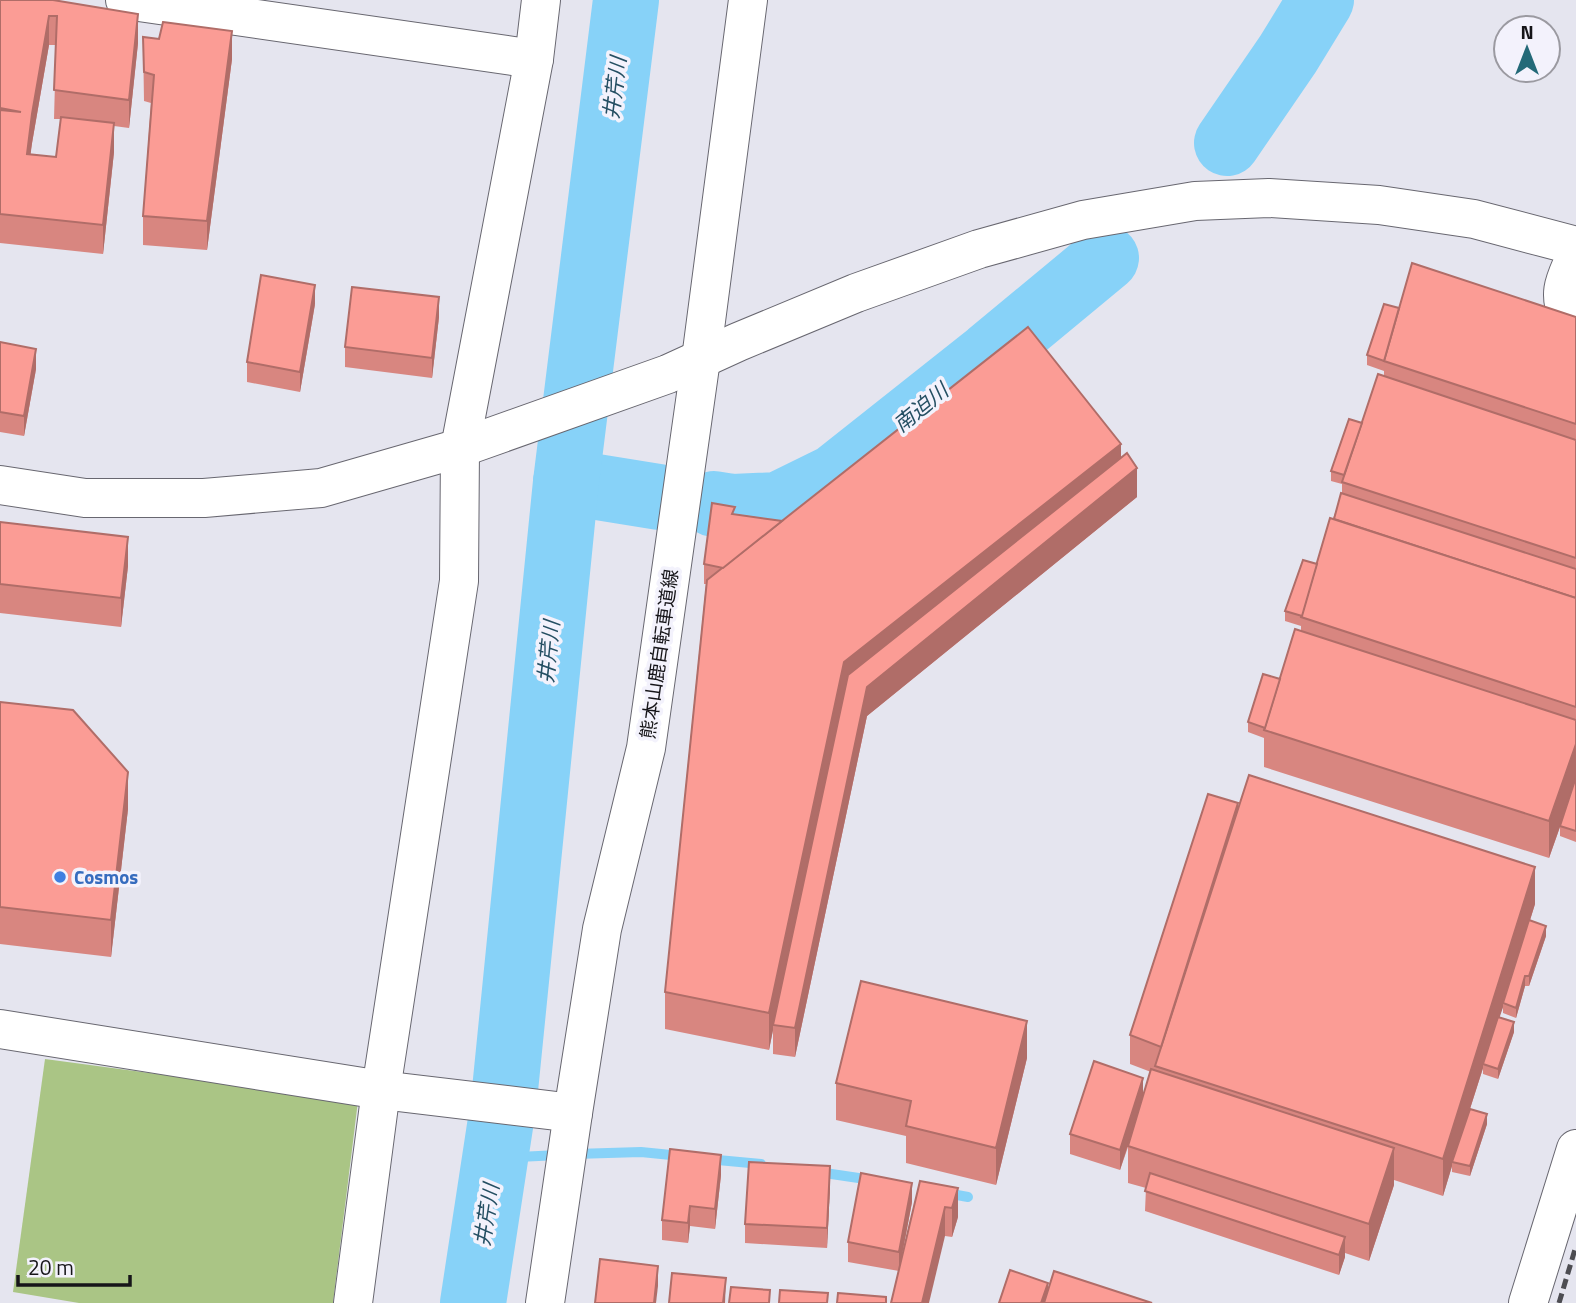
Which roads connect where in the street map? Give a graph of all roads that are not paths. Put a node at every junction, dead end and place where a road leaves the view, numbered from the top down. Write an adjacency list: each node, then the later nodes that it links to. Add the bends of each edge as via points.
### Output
1 (125, 0): 4 (street)
2 (541, 0): 4 (street)
3 (748, 0): 8 (street, 熊本山鹿自転車道線)
4 (534, 60): 9 (street)
5 (1576, 246): 8 (street, via 1474,219 1379,205 1269,198 1195,201 1083,220 979,248 856,293)
6 (1576, 255): 7 (street, via 1563,287 1562,303 1568,317)
7 (1576, 321)
8 (684, 366): 9 (street); 13 (street, 熊本山鹿自転車道線, via 646,748 601,929)
9 (471, 443): 10 (street, via 321,488 204,498 85,498); 12 (street, via 459,581)
10 (0, 485)
11 (0, 1029): 12 (street)
12 (381, 1090): 13 (street); 15 (street)
13 (572, 1121): 16 (street, 熊本山鹿自転車道線)
14 (1576, 1149): 17 (street)
15 (353, 1303)
16 (545, 1303)
17 (1528, 1303)

